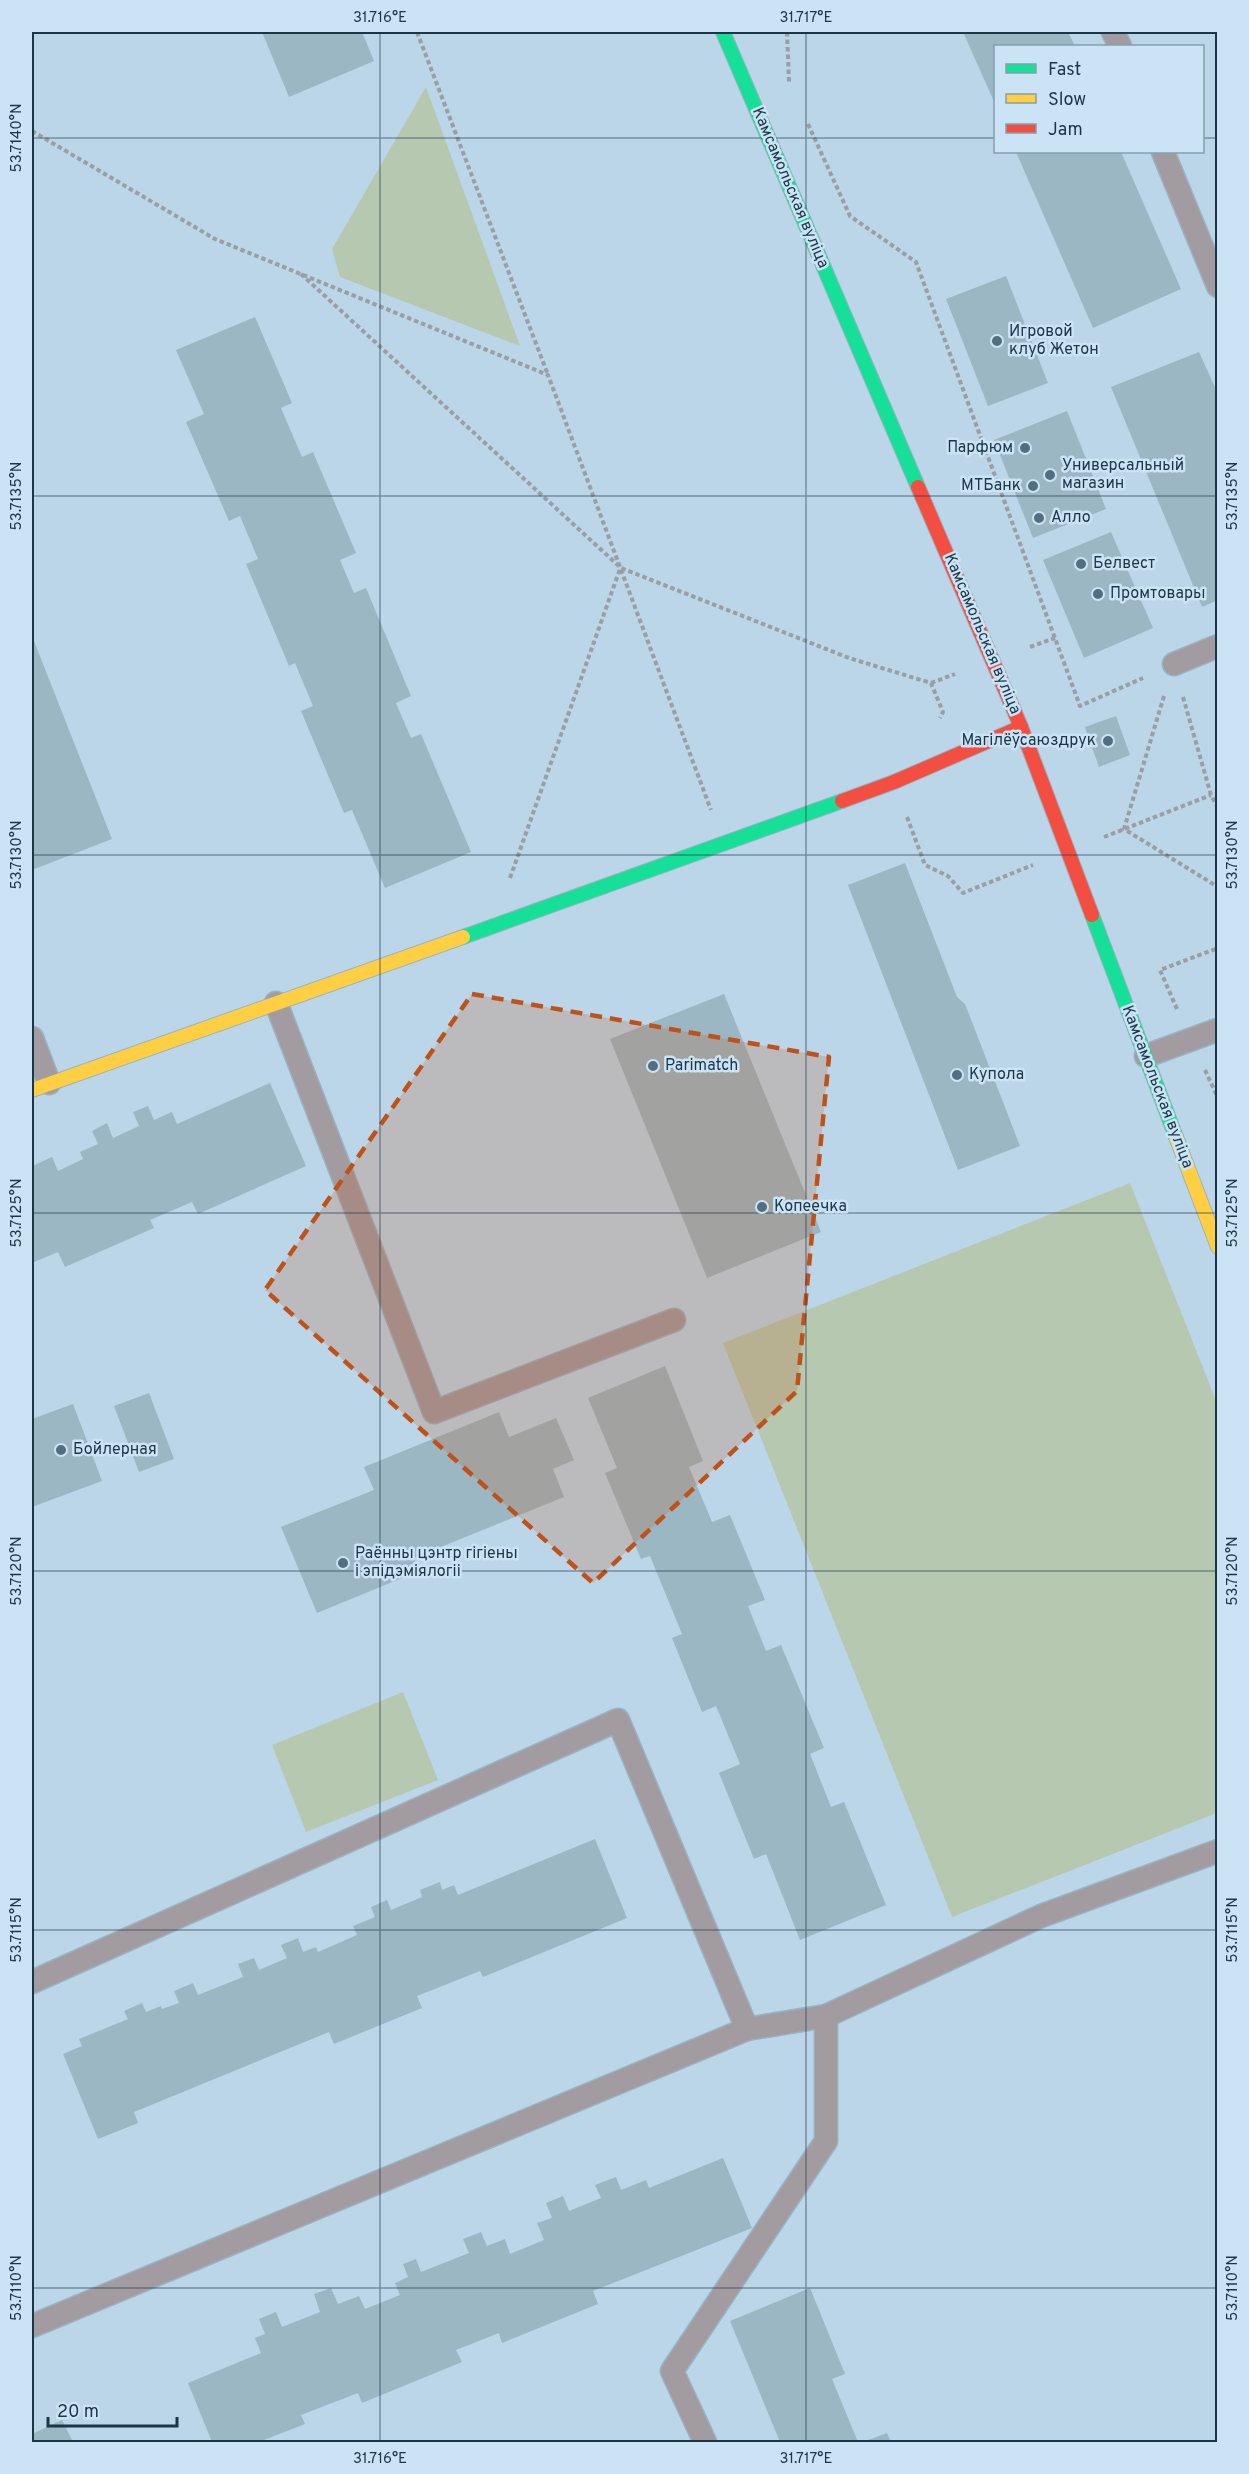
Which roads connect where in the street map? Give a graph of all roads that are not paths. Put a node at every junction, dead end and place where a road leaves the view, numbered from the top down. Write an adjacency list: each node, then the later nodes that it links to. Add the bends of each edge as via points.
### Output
1 (723, 32): 6 (main road, Камсамольская вуліца)
2 (1162, 153): 3 (lane)
3 (1218, 286)
4 (1218, 646): 5 (lane)
5 (1174, 664)
6 (1022, 727): 7 (main road, via 894,782 724,845); 10 (main road, Камсамольская вуліца)
7 (276, 1003): 11 (main road); 13 (lane, via 434,1412)
8 (1217, 1030): 10 (lane)
9 (32, 1038): 11 (lane)
10 (1146, 1056): 12 (main road, Камсамольская вуліца)
11 (40, 1087)
12 (1218, 1247)
13 (674, 1320)
14 (1218, 1851): 16 (lane, via 1041,1916)
15 (32, 1982): 17 (lane, via 618,1720)
16 (826, 2016): 17 (lane); 19 (lane, via 826,2141 672,2371)
17 (747, 2029): 18 (lane)
18 (32, 2326)
19 (705, 2442)

